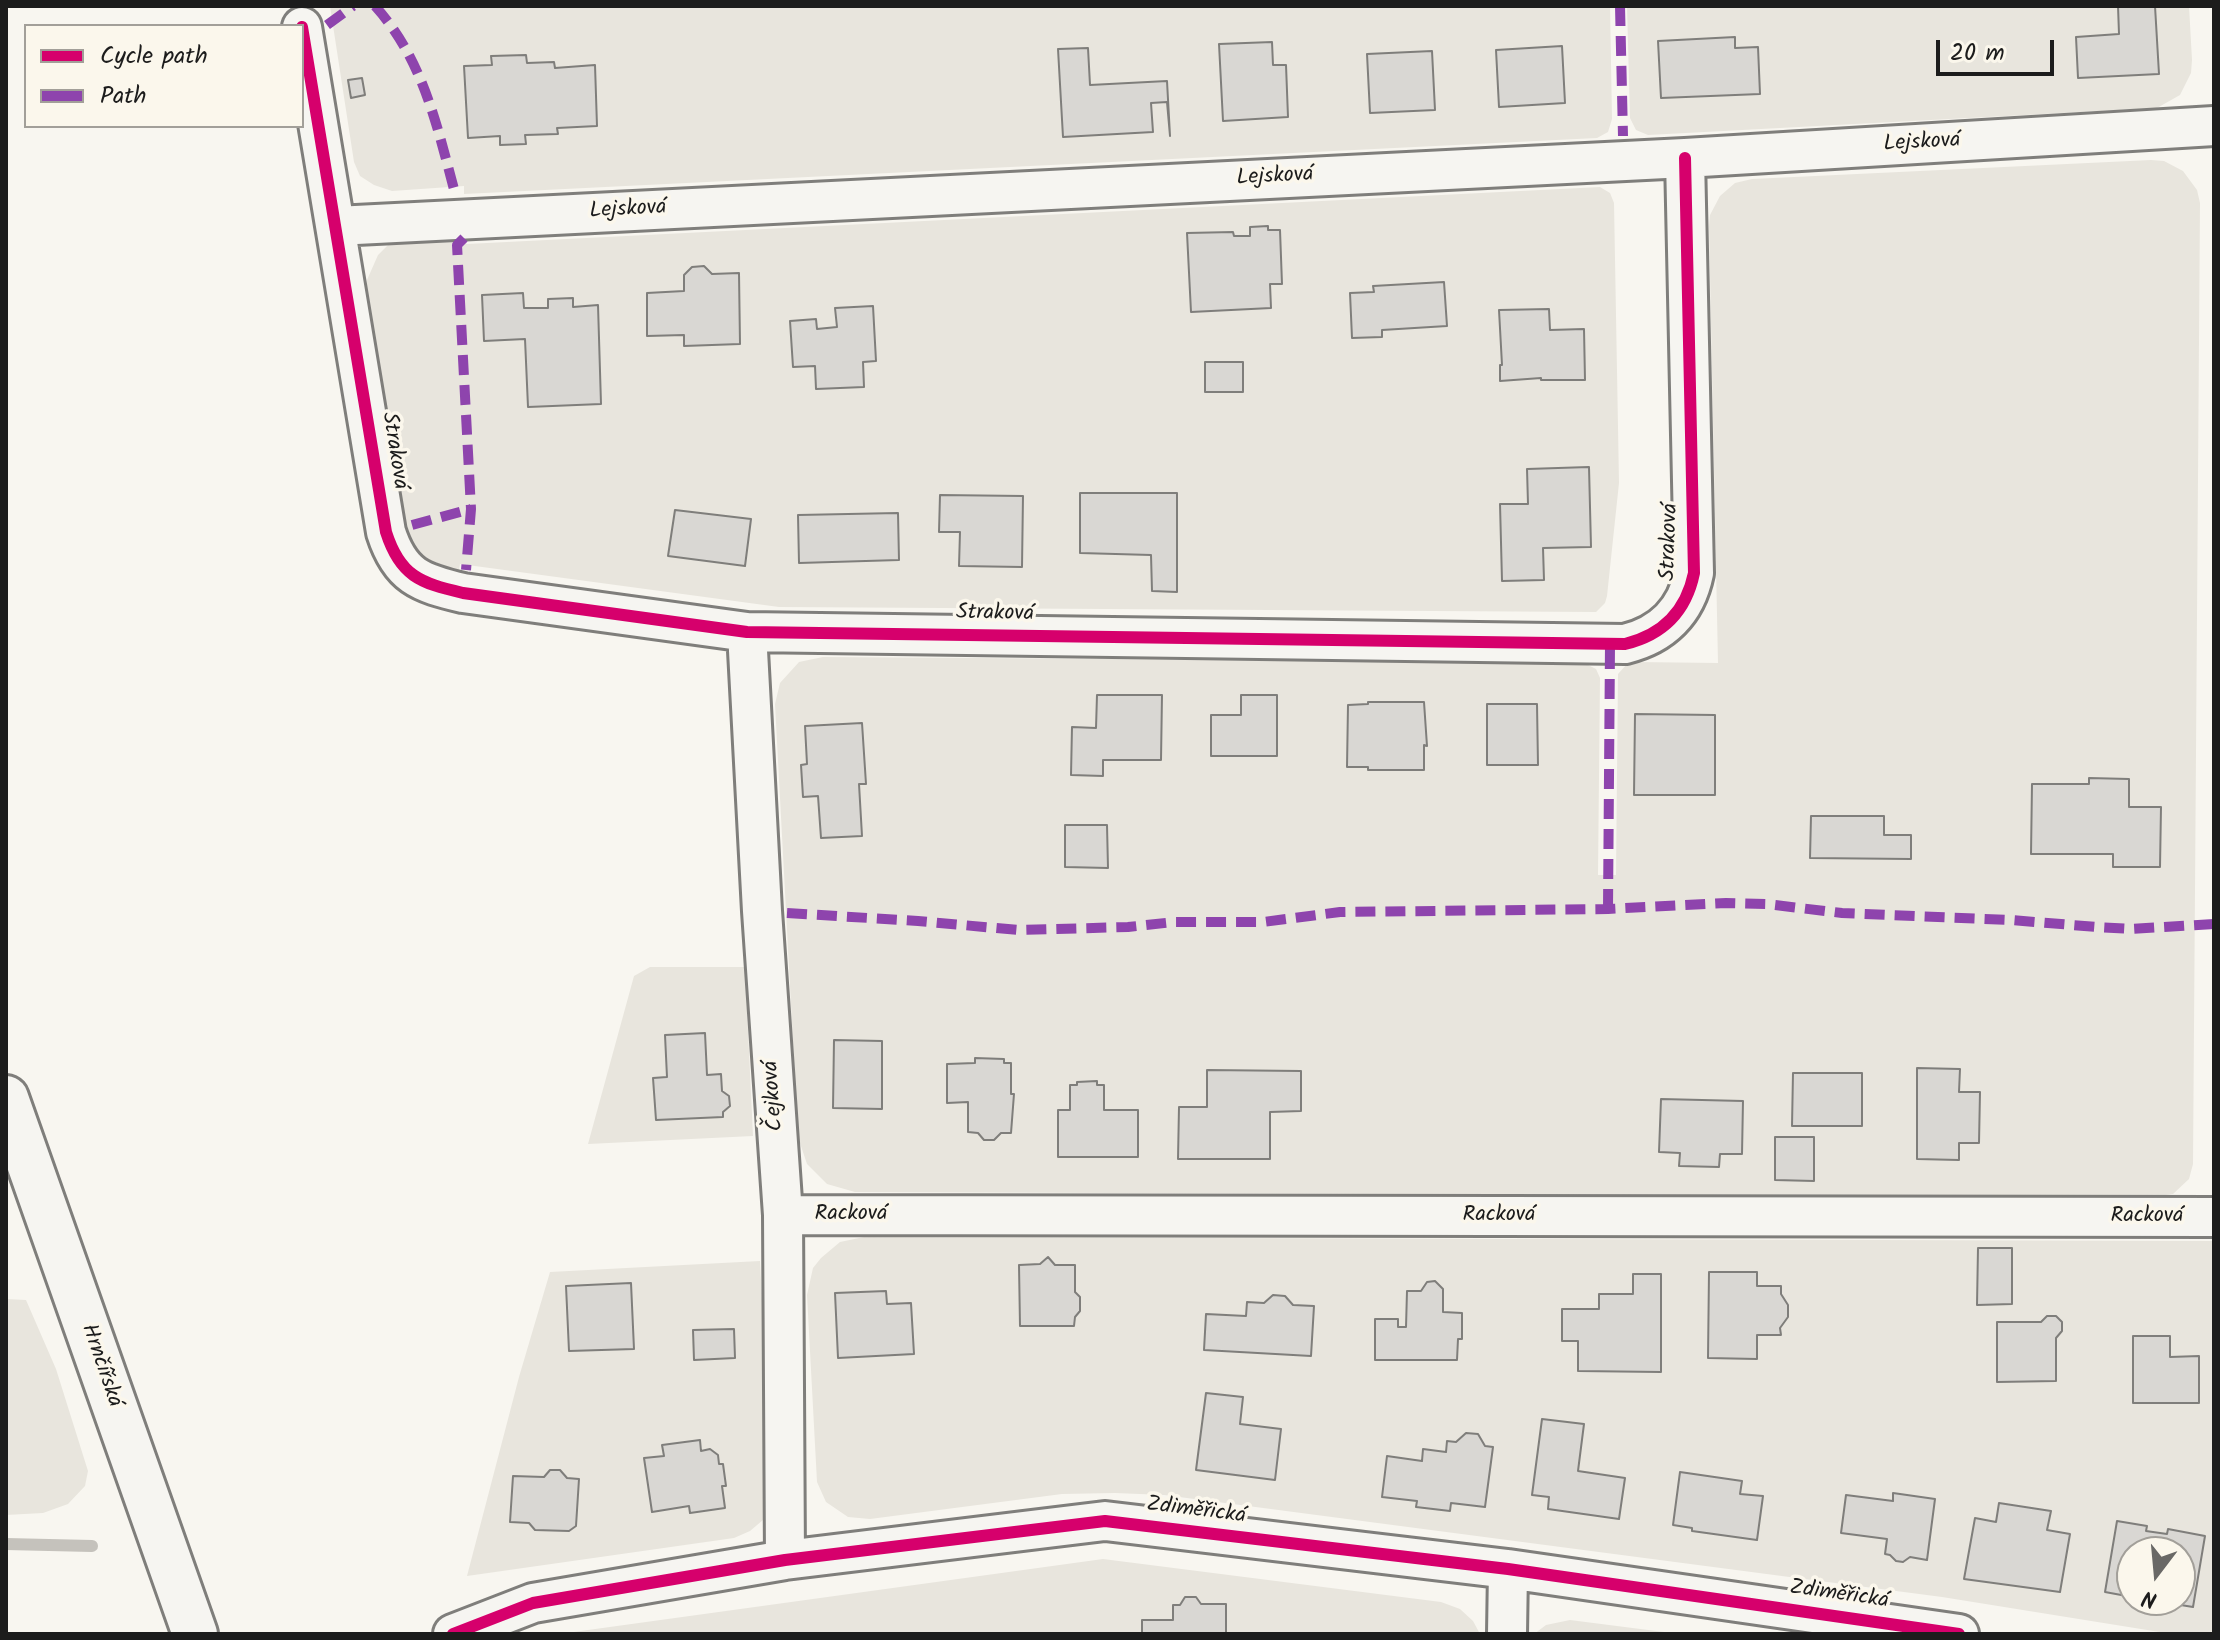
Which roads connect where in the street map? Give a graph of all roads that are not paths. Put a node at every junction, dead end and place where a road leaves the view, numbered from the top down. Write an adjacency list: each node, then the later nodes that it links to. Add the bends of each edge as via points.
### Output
1 (304, 39): 4 (street, Straková)
2 (2214, 126): 3 (street, Lejsková)
3 (1685, 158): 4 (street, Lejsková); 5 (street, Straková, via 1694,573 1676,615 1645,639 1625,644)
4 (336, 226): 5 (street, Straková, via 386,532 393,555 408,573 430,586 463,593)
5 (747, 632): 8 (street, Čejková)
6 (6, 1098): 13 (street, Hrnčířská)
7 (2214, 1200): 9 (street)
8 (783, 1215): 9 (street, Racková); 10 (street, Čejková)
9 (2214, 1217)
10 (785, 1560): 11 (street, Zdiměřická, via 1105,1521); 14 (street, Zdiměřická, via 533,1603)
11 (1508, 1569): 12 (street, Zdiměřická); 15 (street)
12 (1947, 1633)
13 (195, 1634)
14 (453, 1634)
15 (1507, 1634)

